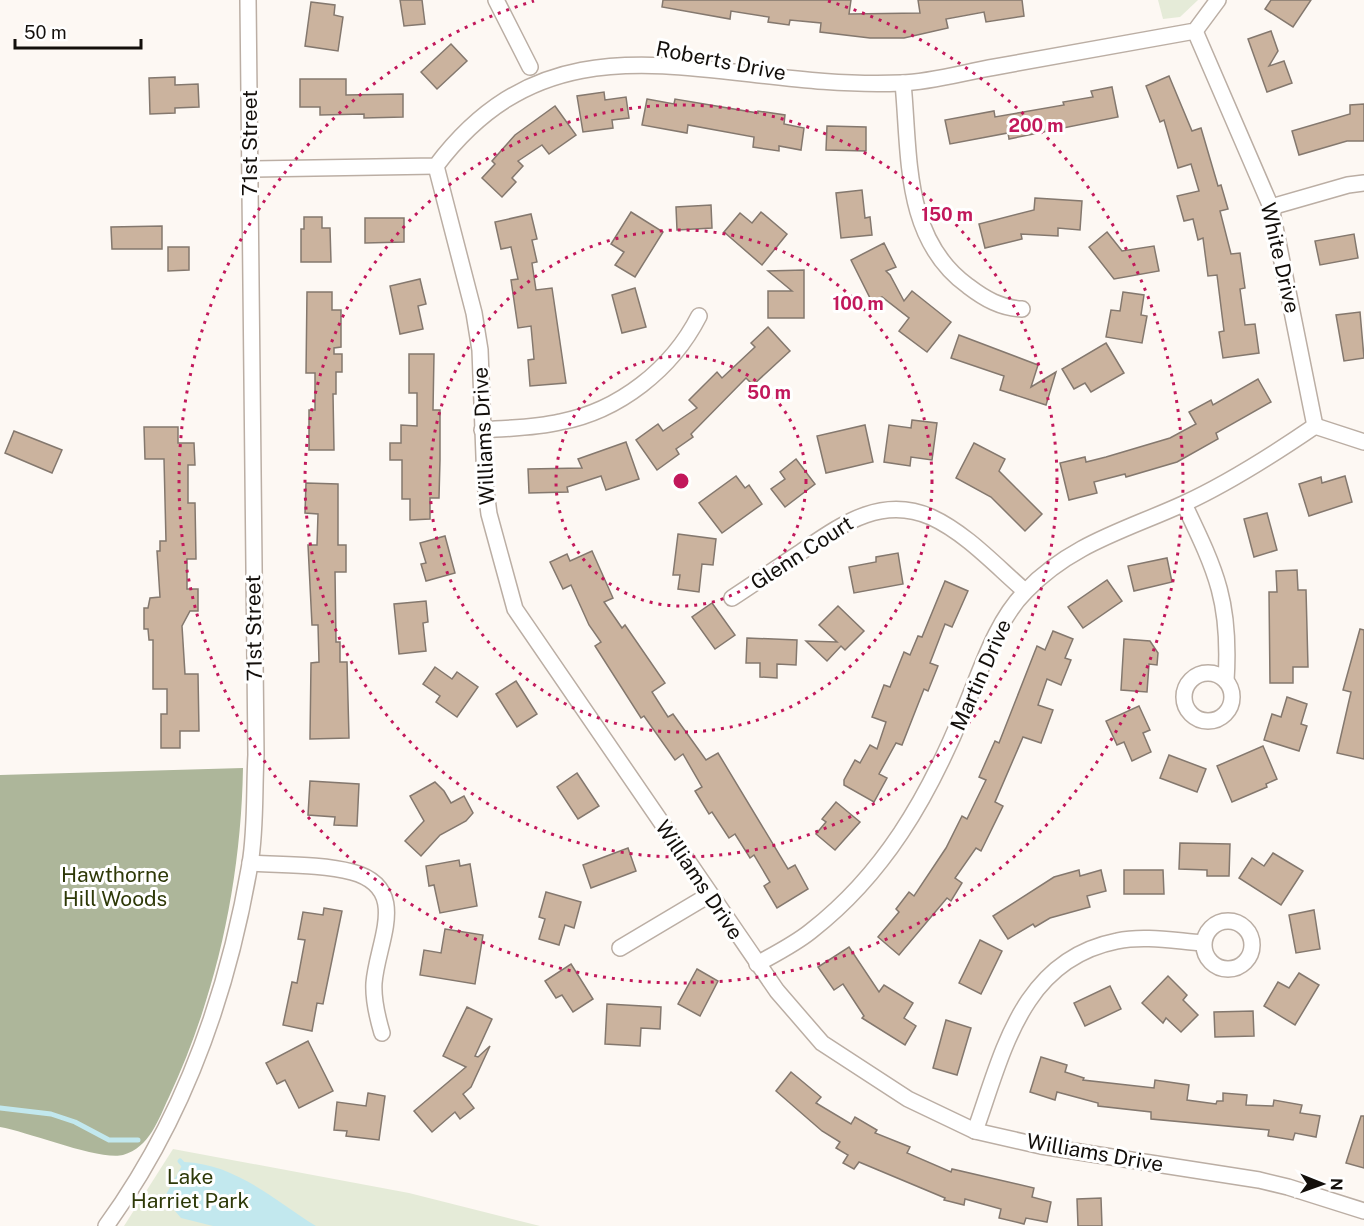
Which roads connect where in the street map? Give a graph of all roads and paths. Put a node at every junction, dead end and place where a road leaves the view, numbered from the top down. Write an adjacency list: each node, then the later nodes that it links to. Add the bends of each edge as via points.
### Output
1 (248, 0): 12 (street, 71st Street)
2 (496, 0): 7 (street)
3 (1218, 0): 4 (street)
4 (1196, 31): 9 (street, Roberts Drive); 14 (street, White Drive)
5 (679, 52): 9 (street, Roberts Drive, via 814,80)
6 (550, 61): 7 (street)
7 (530, 68): 8 (street)
8 (515, 77)
9 (903, 83): 15 (street, via 915,205 928,242 948,272 981,296 1006,309)
10 (498, 89): 11 (street, via 453,137)
11 (436, 166): 12 (street); 18 (street, Williams Drive, via 474,313 480,350)
12 (251, 169): 24 (street, 71st Street, via 256,755)
13 (1364, 183): 14 (street)
14 (1271, 207): 17 (street, White Drive)
15 (1022, 309)
16 (699, 316): 18 (street, via 672,357 647,380 609,405 560,422)
17 (1315, 426): 19 (street); 20 (street, Martin Drive)
18 (482, 430): 25 (street, Williams Drive, via 489,514 515,609)
19 (1364, 442)
20 (1184, 504): 21 (street, Martin Drive, via 1074,551); 23 (street, via 1220,586 1228,648)
21 (1025, 591): 22 (street, Glenn Court, via 943,524 917,512 894,509 863,514 845,522); 28 (street, Martin Drive, via 995,638 936,775 900,838 850,899 809,933)
22 (732, 598)
23 (1227, 681)
24 (250, 863): 29 (street, via 350,872 375,885 385,896 388,908 374,992); 32 (street, 71st Street, via 221,990 198,1055 150,1156)
25 (709, 895): 27 (street); 28 (street, Williams Drive)
26 (1203, 943): 30 (street, via 1118,940 1086,951 1042,980 1017,1017)
27 (620, 948)
28 (757, 964): 30 (street, Williams Drive, via 822,1043 908,1100)
29 (382, 1032)
30 (975, 1131): 31 (street, Williams Drive, via 1041,1146 1259,1180)
31 (1364, 1211)
32 (106, 1226)

